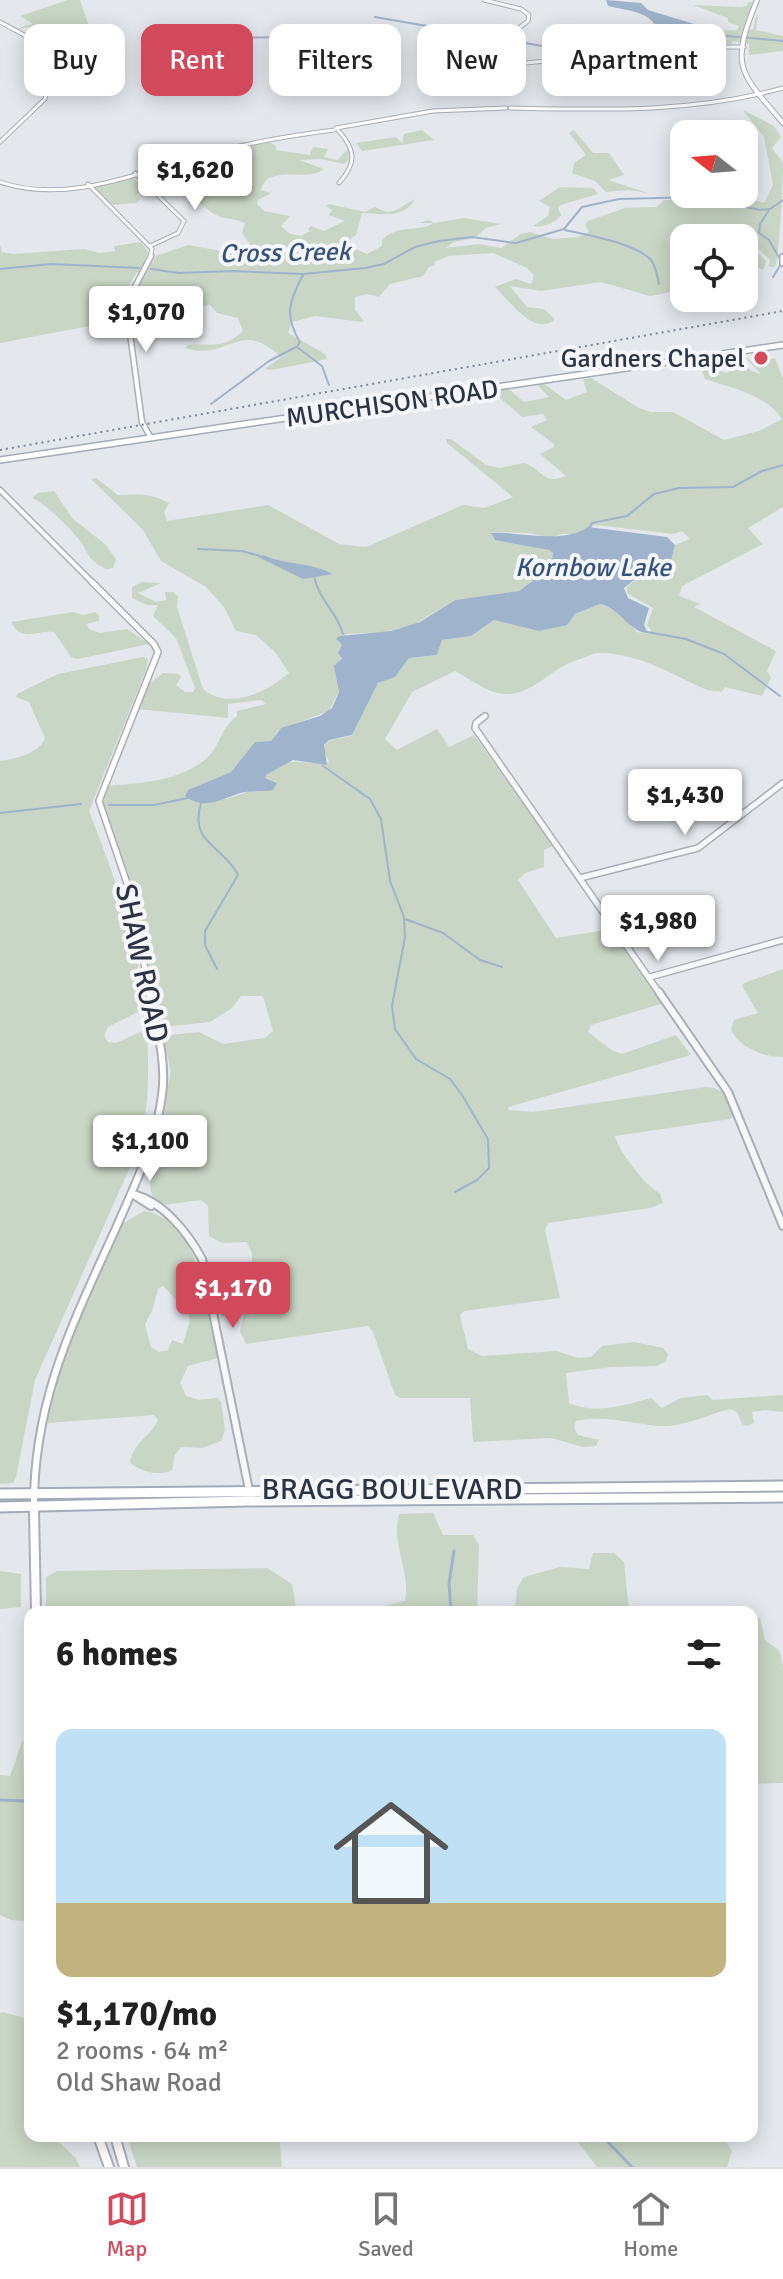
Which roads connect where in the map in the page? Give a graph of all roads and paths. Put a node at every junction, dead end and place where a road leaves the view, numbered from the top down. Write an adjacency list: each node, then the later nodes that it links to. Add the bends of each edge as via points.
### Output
1 (484, 0): 4 (street, via 529,15 502,41 516,64 683,57)
2 (757, 0): 4 (main road)
3 (0, 22): 9 (main road, via 48,48 55,58 45,99)
4 (744, 47): 6 (main road, via 744,74)
5 (783, 88): 6 (main road)
6 (759, 95): 7 (main road); 8 (main road, via 652,108 433,111)
7 (783, 123)
8 (336, 130): 10 (main road, via 221,150); 12 (street, via 353,145 354,158)
9 (0, 142)
10 (135, 173): 13 (main road); 14 (street, via 184,221 178,233)
11 (0, 182): 13 (main road, via 31,192)
12 (339, 183)
13 (88, 184): 14 (main road)
14 (150, 246): 16 (main road, via 151,257 126,304 142,422)
15 (783, 345): 16 (main road, MURCHISON ROAD)
16 (151, 438): 17 (main road, MURCHISON ROAD)
17 (0, 460)
18 (0, 490): 24 (main road, SHAW ROAD, via 158,650 99,797 129,889 163,1067 157,1129)
19 (485, 716): 21 (street, via 475,728)
20 (783, 783): 21 (street, via 698,848)
21 (580, 878): 23 (street)
22 (783, 940): 23 (street)
23 (650, 977): 25 (street, via 728,1092)
24 (132, 1194): 29 (street, via 183,1229 202,1259); 31 (main road, SHAW ROAD, via 51,1380 38,1434)
25 (783, 1226)
26 (783, 1486): 28 (main road, BRAGG BOULEVARD)
27 (534, 1488): 28 (main road, BRAGG BOULEVARD); 29 (main road, BRAGG BOULEVARD); 34 (main road, via 530,1494)
28 (602, 1489): 32 (main road)
29 (249, 1490): 31 (main road, BRAGG BOULEVARD)
30 (0, 1494): 31 (main road, BRAGG BOULEVARD)
31 (34, 1494): 36 (main road, SHAW ROAD)
32 (549, 1497): 33 (main road, BRAGG BOULEVARD); 34 (main road, BRAGG BOULEVARD)
33 (783, 1497)
34 (485, 1499): 36 (main road, BRAGG BOULEVARD)
35 (0, 1507): 36 (main road, BRAGG BOULEVARD)
36 (35, 1507): 37 (main road, SHAW ROAD)
37 (36, 1606)
38 (100, 2142): 40 (main road)
39 (117, 2142): 41 (main road)
40 (109, 2167)
41 (124, 2167)

